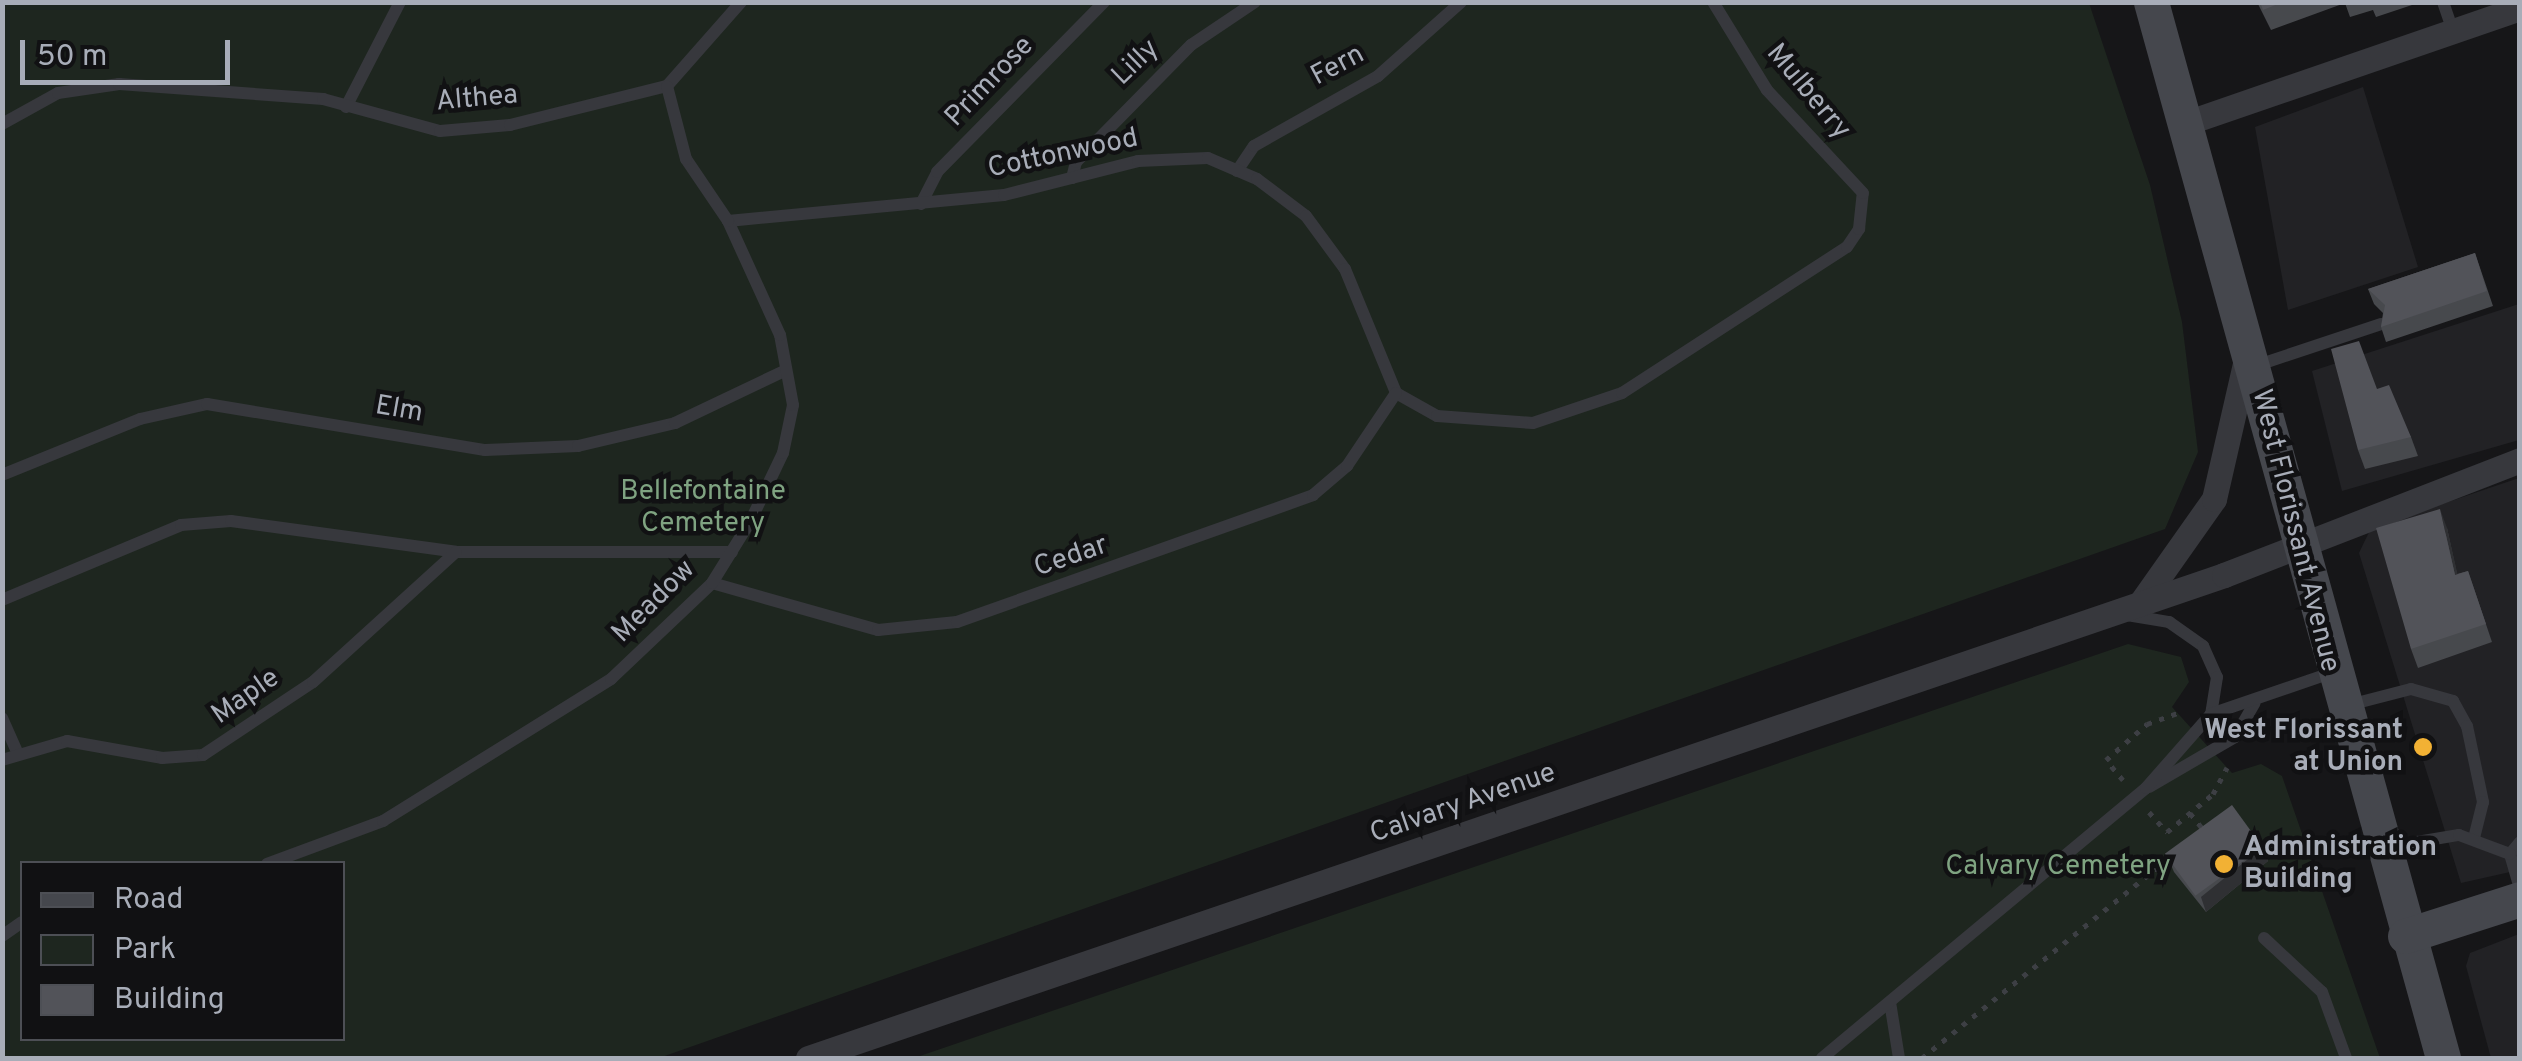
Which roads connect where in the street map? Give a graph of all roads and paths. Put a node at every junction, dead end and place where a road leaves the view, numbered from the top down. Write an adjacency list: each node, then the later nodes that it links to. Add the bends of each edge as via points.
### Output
1 (400, 2): 12 (lane)
2 (741, 2): 11 (lane)
3 (1104, 2): 17 (lane, Primrose, via 938,172)
4 (1255, 2): 16 (lane, Lilly, via 1191,45 1076,162)
5 (1461, 2): 15 (lane, Fern, via 1378,76 1254,146)
6 (1713, 2): 22 (lane, Mulberry, via 1768,90 1863,193 1864,212 1846,247 1622,393 1581,409 1486,425 1438,416)
7 (2151, 2): 13 (main road, West Florissant Avenue)
8 (2443, 2): 10 (lane)
9 (2518, 15): 10 (street)
10 (2452, 31): 13 (street)
11 (668, 86): 12 (lane, Althea, via 510,124 440,131); 18 (lane, Meadow, via 686,160)
12 (346, 107): 14 (lane, Althea, via 223,86 119,84 58,94)
13 (2189, 122): 20 (main road, West Florissant Avenue)
14 (2, 124)
15 (1237, 171): 16 (lane, Cottonwood, via 1208,158 1138,161); 22 (lane, Cottonwood, via 1306,216 1345,269)
16 (1072, 178): 17 (lane, Cottonwood)
17 (921, 204): 18 (lane, Cottonwood)
18 (728, 221): 21 (lane, Meadow)
19 (2380, 324): 20 (lane)
20 (2250, 355): 25 (main road, West Florissant Avenue); 30 (street, via 2214,500)
21 (786, 370): 24 (lane, Elm, via 675,423 578,446 485,450 207,404 140,418); 27 (lane, Meadow, via 792,405 783,453)
22 (1396, 393): 28 (lane, Cedar, via 1347,466 1314,495 957,622 878,630)
23 (2520, 460): 25 (street, Calvary Avenue)
24 (2, 475)
25 (2296, 547): 30 (street, Calvary Avenue); 31 (main road, West Florissant Avenue)
26 (456, 552): 27 (lane); 29 (lane, via 232,522 182,525); 36 (lane, Maple, via 313,682 203,755 162,758 67,741)
27 (732, 552): 28 (lane, Meadow)
28 (712, 584): 48 (lane, Meadow, via 612,679 382,821)
29 (2, 600)
30 (2126, 609): 34 (lane, via 2169,622 2203,646 2217,677); 54 (street, Calvary Avenue)
31 (2331, 673): 32 (lane); 33 (main road, West Florissant Avenue)
32 (2254, 703): 34 (lane); 38 (lane, via 2235,737)
33 (2340, 707): 41 (lane, via 2411,688 2453,702 2468,726 2483,802); 45 (main road, West Florissant Avenue)
34 (2211, 714): 38 (lane)
35 (2, 718): 36 (lane)
36 (18, 751): 37 (lane, Maple)
37 (2, 760)
38 (2146, 788): 53 (lane)
39 (2190, 813): 40 (path)
40 (2204, 830): 42 (path); 43 (path)
41 (2474, 838): 45 (lane); 47 (lane)
42 (2212, 840)
43 (2189, 842)
44 (2520, 842): 47 (lane)
45 (2380, 848): 51 (main road, West Florissant Avenue)
46 (2174, 854): 57 (path)
47 (2510, 854): 49 (lane)
48 (275, 861)
49 (2520, 888)
50 (2520, 899): 51 (main road)
51 (2405, 936): 59 (main road, West Florissant Avenue)
52 (2264, 938): 58 (lane, via 2322,992)
53 (1890, 1002): 55 (lane); 56 (lane)
54 (808, 1058)
55 (1822, 1058)
56 (1898, 1058)
57 (1922, 1058)
58 (2346, 1058)
59 (2443, 1058)

